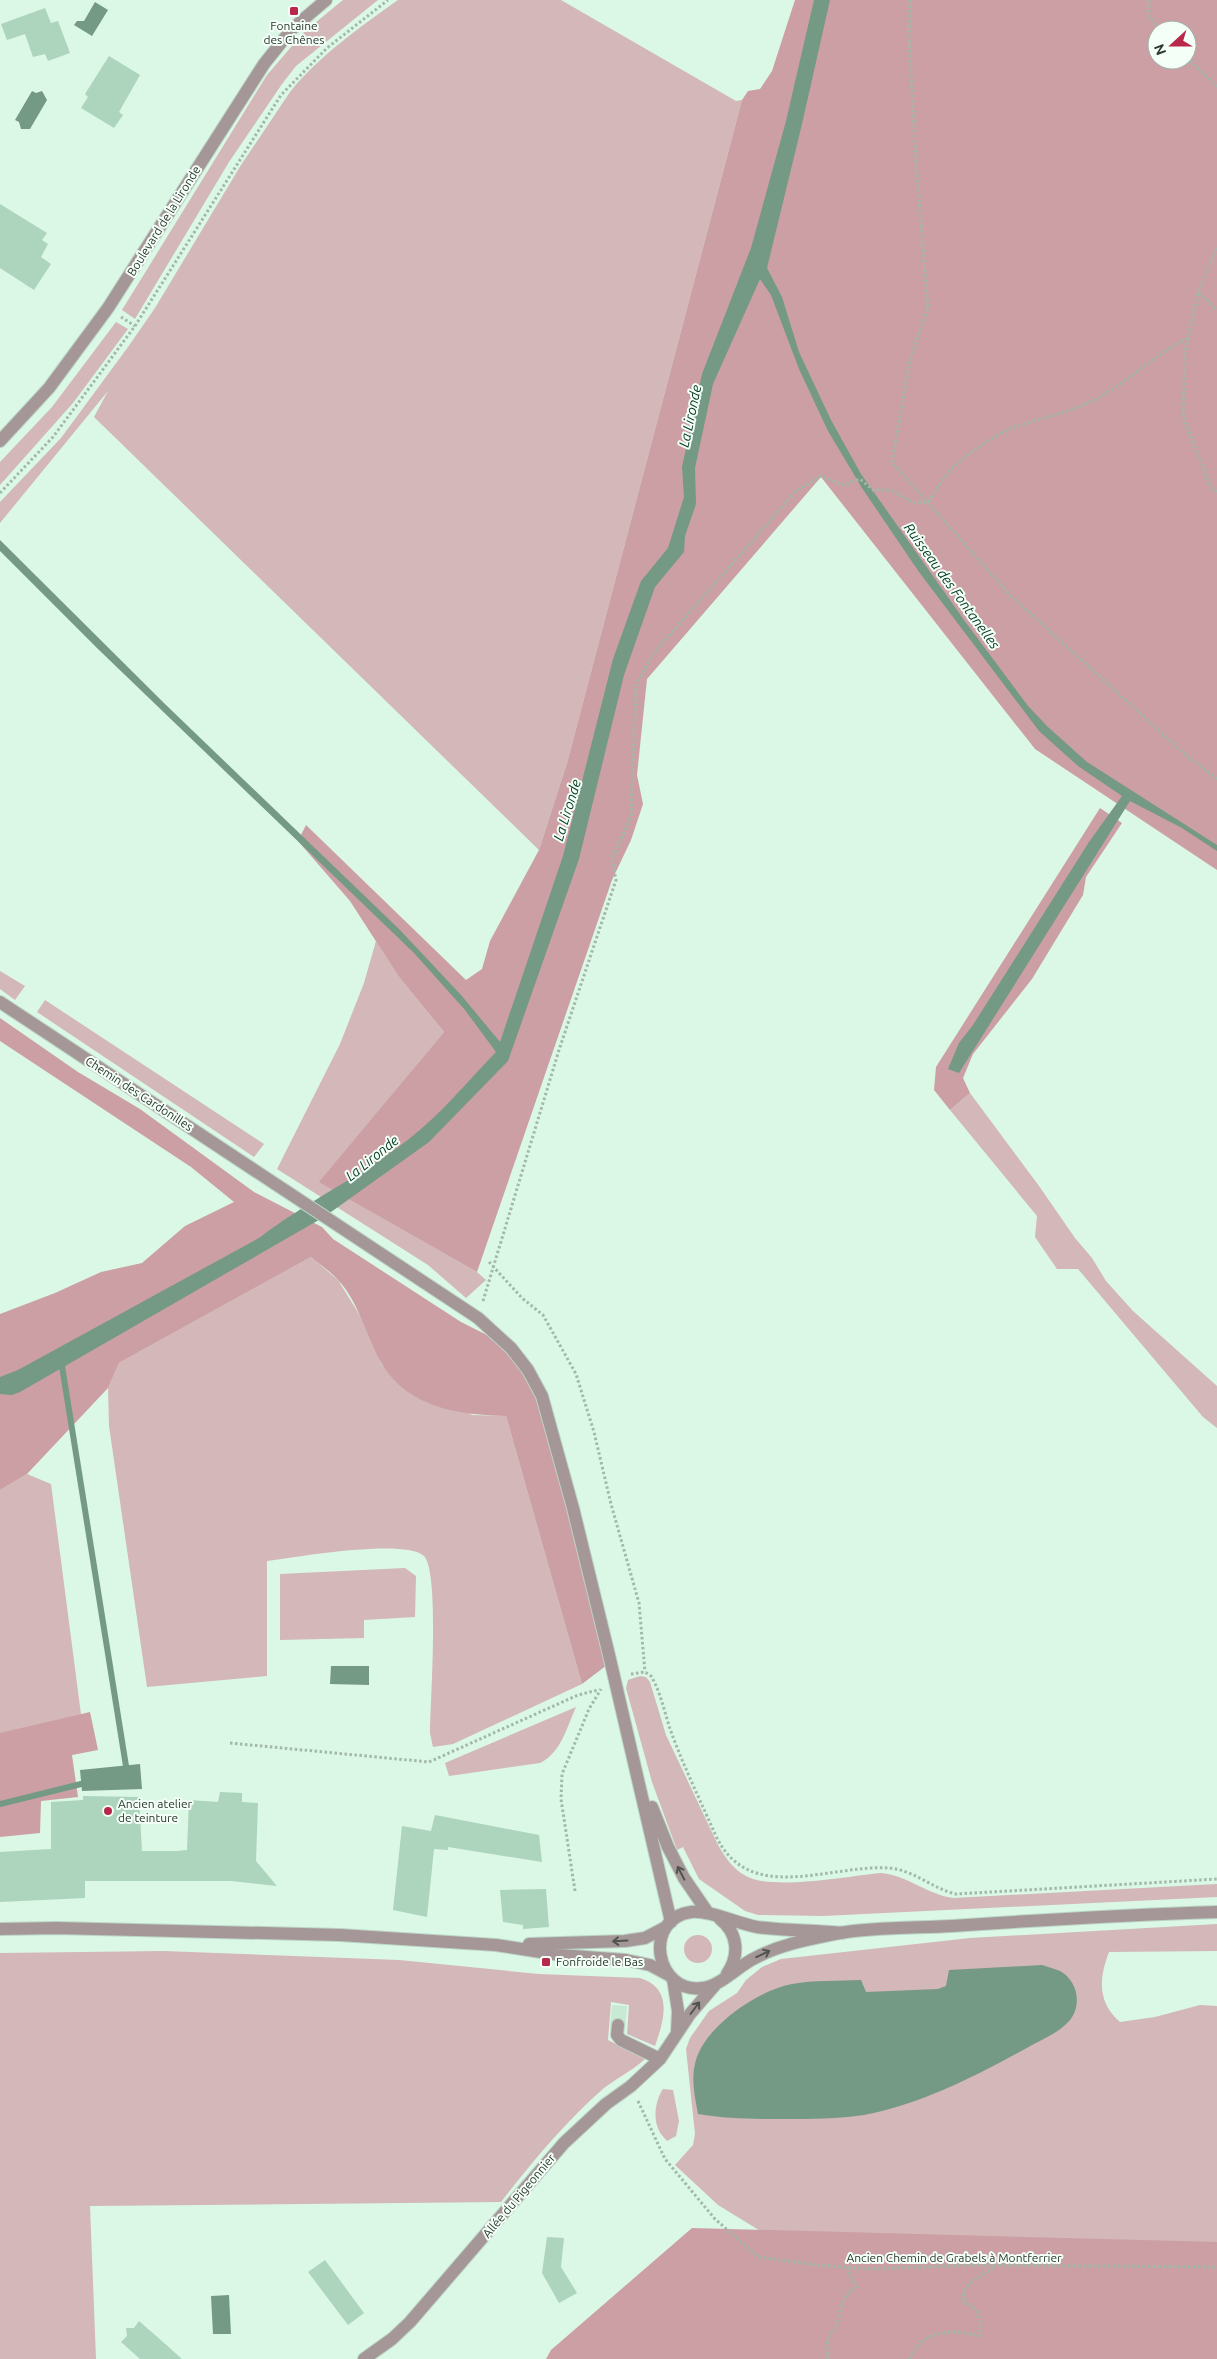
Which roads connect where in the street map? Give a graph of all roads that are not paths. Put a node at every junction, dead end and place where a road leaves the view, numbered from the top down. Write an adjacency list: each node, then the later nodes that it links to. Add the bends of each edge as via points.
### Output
1 (326, 0): 2 (street, Boulevard de la Lironde, via 300,20 264,64 108,308 49,388)
2 (0, 441)
3 (0, 1002): 4 (street, Chemin des Cardonilles, via 478,1318 511,1348 542,1396 573,1508)
4 (633, 1755): 6 (street, one-way to 4, via 684,1878 668,1847); 7 (street)
5 (1217, 1912): 9 (street)
6 (713, 1915): 7 (street, via 685,1913); 9 (street, via 755,1927); 12 (street, via 730,1929 735,1944 732,1967)
7 (668, 1925): 10 (street, one-way to 10, via 645,1938 625,1941); 11 (street, via 659,1951)
8 (0, 1929): 10 (street, via 340,1935)
9 (842, 1933): 12 (street, one-way to 9, via 772,1950)
10 (496, 1945): 11 (street, via 626,1960 650,1965)
11 (670, 1976): 12 (street, via 694,1988); 14 (street, via 678,2011)
12 (719, 1981): 14 (street, Allée du Pigeonnier, one-way to 12, via 690,2014)
13 (618, 2025): 15 (street, via 617,2035 622,2040)
14 (677, 2035): 15 (street, Allée du Pigeonnier)
15 (660, 2059): 16 (street, Allée du Pigeonnier, via 564,2143 417,2314)
16 (364, 2359)

